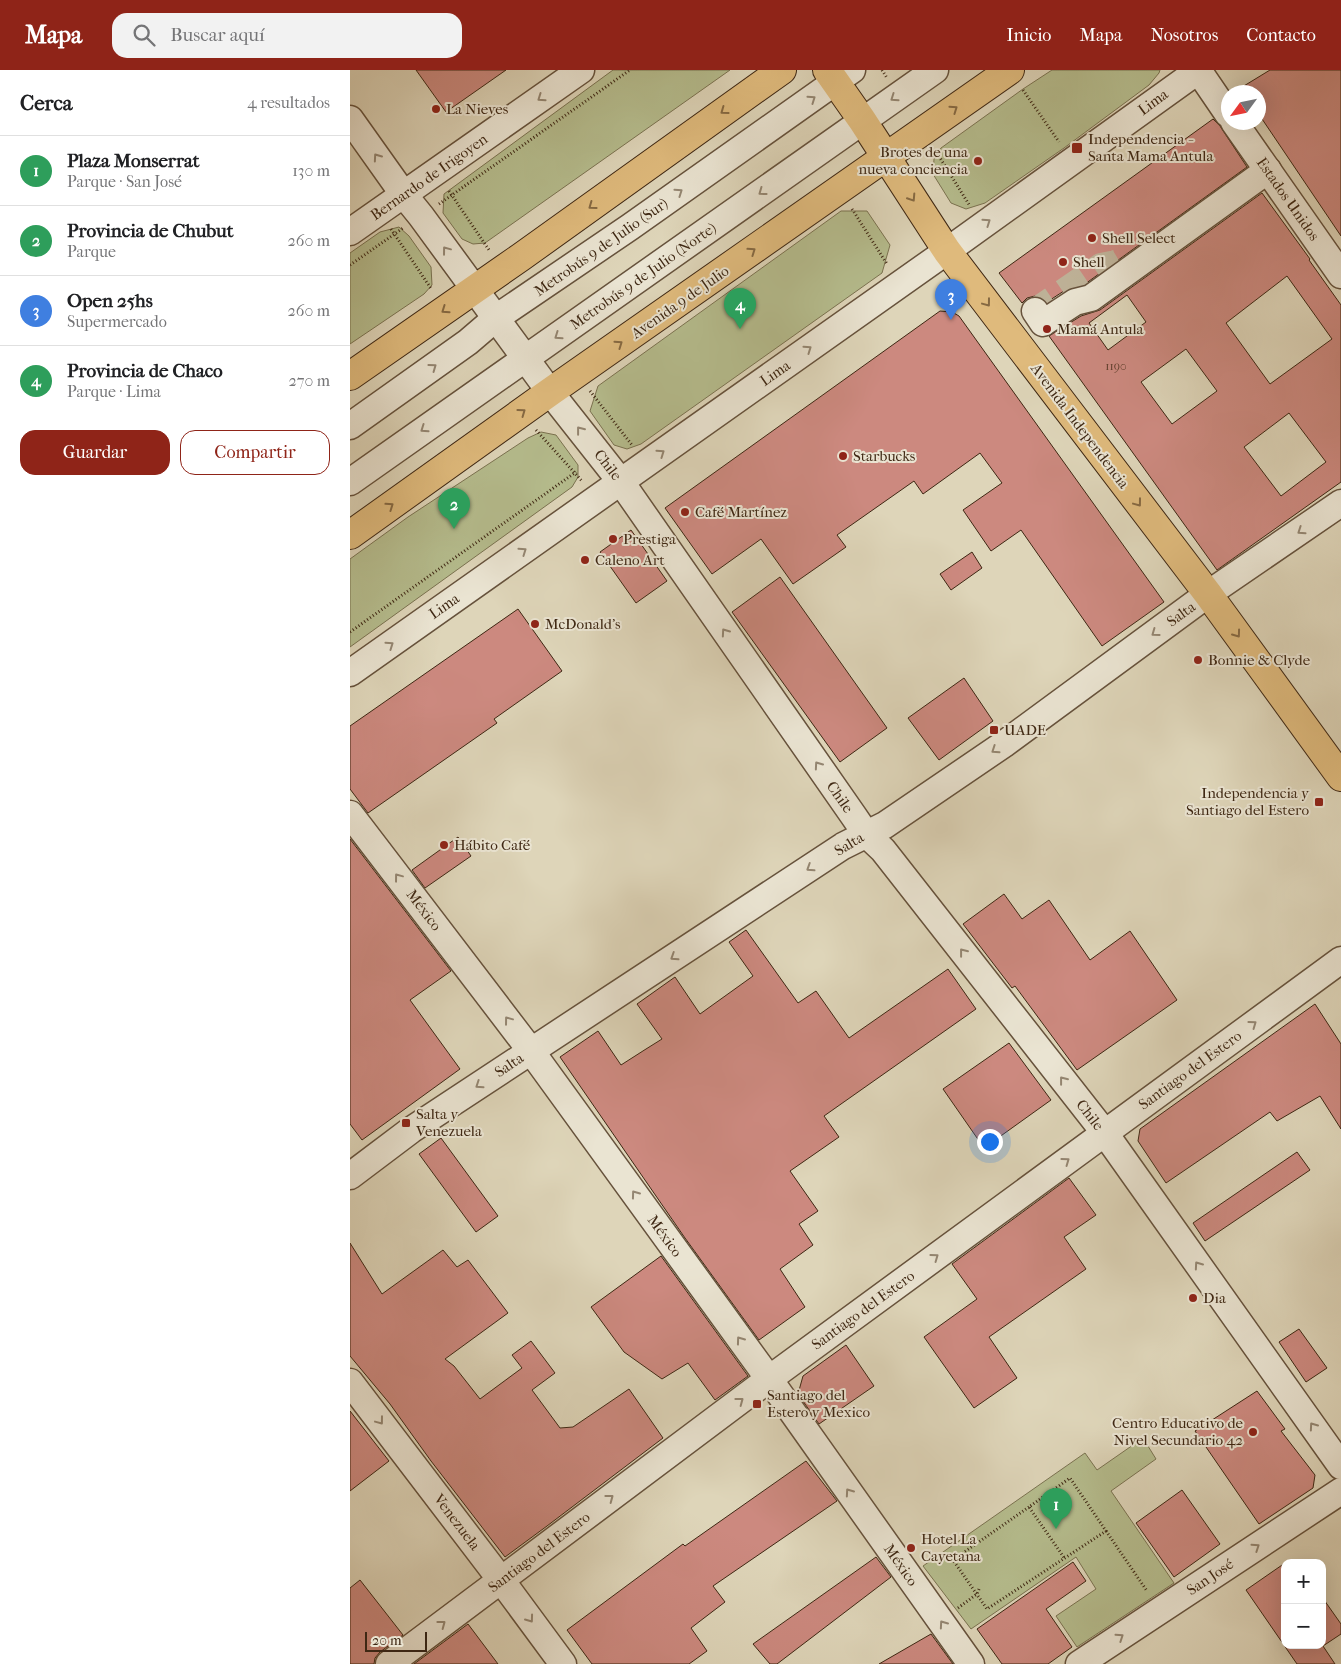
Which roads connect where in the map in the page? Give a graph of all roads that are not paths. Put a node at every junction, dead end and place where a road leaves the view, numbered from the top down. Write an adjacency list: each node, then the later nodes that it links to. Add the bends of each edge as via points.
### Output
1 (581, 70): 13 (street, Bernardo de Irigoyen, one-way to 13)
2 (782, 70): 17 (main road, one-way to 17)
3 (934, 70): 9 (street, Metrobús 9 de Julio (Norte), one-way to 9)
4 (1198, 70): 7 (street); 15 (street, Lima, one-way to 4)
5 (838, 74): 9 (main road, Avenida Independencia); 18 (street, Metrobús 9 de Julio (Sur), one-way to 5, via 574,266)
6 (1016, 80): 11 (main road, Avenida 9 de Julio, one-way to 6)
7 (1221, 104)
8 (350, 119): 13 (street, Chile, one-way to 8)
9 (862, 120): 11 (main road, Avenida Independencia); 20 (street, Metrobús 9 de Julio (Norte), one-way to 20)
10 (1240, 130): 12 (street, Estados Unidos)
11 (886, 157): 15 (main road, Avenida Independencia, one-way to 15); 22 (main road, Avenida 9 de Julio, one-way to 11)
12 (1268, 170): 16 (street, Estados Unidos); 19 (street, via 1091,298 1075,302 1043,323 1033,312)
13 (404, 195): 14 (street, Bernardo de Irigoyen); 17 (street, Chile, one-way to 13)
14 (350, 232)
15 (947, 251): 19 (main road, Avenida Independencia, one-way to 19); 25 (street, Lima, one-way to 15)
16 (1341, 275)
17 (476, 289): 18 (street, Chile); 21 (main road, one-way to 21)
18 (496, 318): 20 (street, Chile); 23 (street, Metrobús 9 de Julio (Sur), one-way to 18, via 468,342)
19 (1007, 330): 28 (main road, Avenida Independencia, one-way to 28)
20 (526, 359): 22 (street, Chile); 24 (street, Metrobús 9 de Julio (Norte), one-way to 24)
21 (350, 376)
22 (550, 392): 25 (street, Chile, one-way to 22); 27 (main road, Avenida 9 de Julio, one-way to 22)
23 (350, 426)
24 (350, 482)
25 (621, 482): 29 (street, Lima, one-way to 25); 32 (street, Chile, one-way to 25)
26 (1341, 504): 28 (street, Salta, one-way to 28)
27 (350, 534)
28 (1208, 594): 30 (main road, Avenida Independencia, one-way to 30); 32 (street, Salta, one-way to 32, via 1004,744 885,825)
29 (350, 673)
30 (1341, 777)
31 (350, 814): 34 (street, México, one-way to 31)
32 (866, 834): 34 (street, Salta, one-way to 34); 35 (street, Chile, one-way to 32, via 883,850)
33 (1341, 960): 35 (street, Santiago del Estero, one-way to 33)
34 (531, 1051): 36 (street, Salta, one-way to 36, via 411,1130); 37 (street, México, one-way to 34)
35 (1104, 1132): 37 (street, Santiago del Estero, one-way to 35); 39 (street, Chile, one-way to 35)
36 (350, 1176)
37 (769, 1379): 41 (street, Santiago del Estero, one-way to 37); 44 (street, México, one-way to 37)
38 (350, 1382): 41 (street, Venezuela, one-way to 41)
39 (1341, 1466)
40 (1341, 1491): 45 (street, San José, one-way to 40)
41 (501, 1580): 42 (street, Santiago del Estero, one-way to 41); 43 (street, Venezuela, one-way to 43)
42 (389, 1664)
43 (563, 1664)
44 (971, 1664)
45 (1079, 1664)

